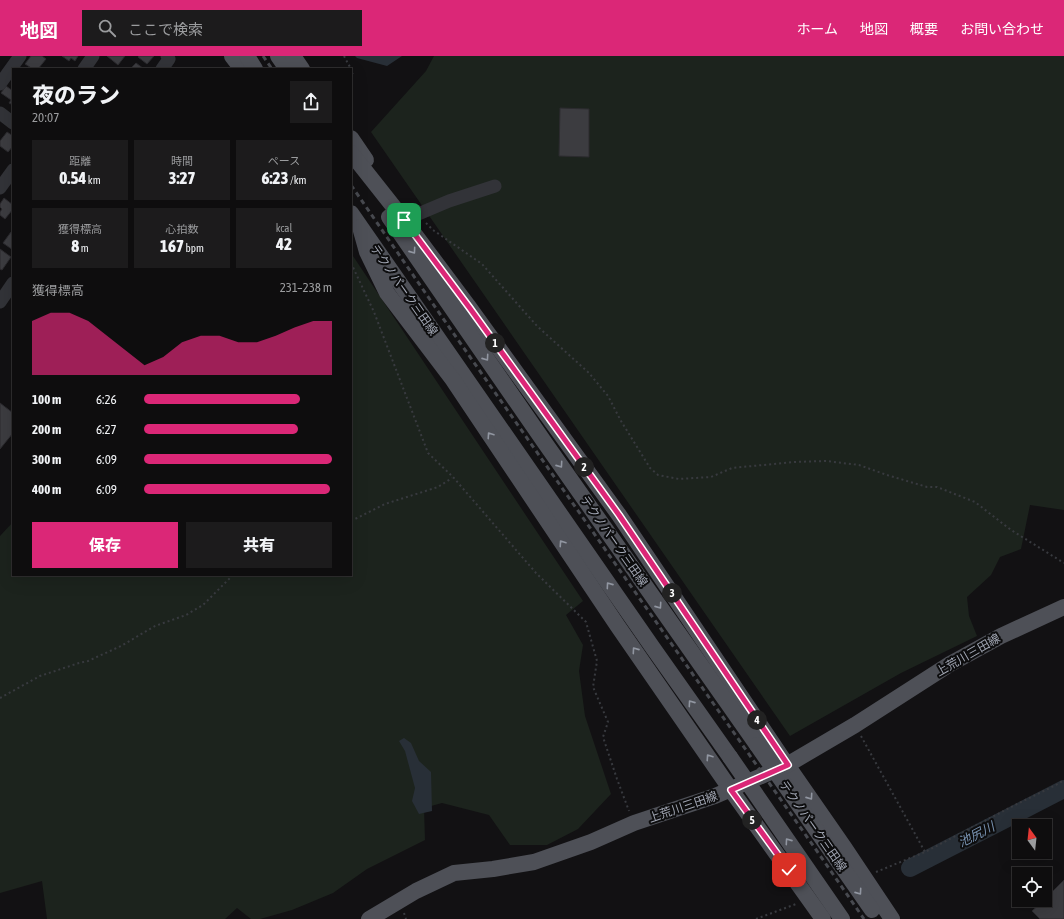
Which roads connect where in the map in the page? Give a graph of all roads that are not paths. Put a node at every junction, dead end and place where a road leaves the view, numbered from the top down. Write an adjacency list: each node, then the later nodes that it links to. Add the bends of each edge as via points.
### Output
1 (20, 56): 14 (street)
2 (93, 56): 8 (street)
3 (167, 56): 9 (street, via 169,59)
4 (232, 56): 10 (main road)
5 (247, 56): 11 (main road)
6 (278, 56): 12 (main road)
7 (293, 56): 13 (main road)
8 (85, 68)
9 (163, 68)
10 (241, 68)
11 (254, 68)
12 (286, 68)
13 (301, 68)
14 (0, 84)
15 (0, 113): 16 (street)
16 (12, 122)
17 (352, 139): 23 (main road)
18 (352, 154): 23 (main road)
19 (352, 162): 31 (main road, テクノパーク三田線, one-way to 31, bridge, via 545,444)
20 (12, 171): 22 (street)
21 (495, 186): 23 (street)
22 (0, 188)
23 (406, 216): 29 (main road, via 619,515)
24 (352, 217): 25 (main road, テクノパーク三田線)
25 (356, 233): 30 (main road, one-way to 25, via 617,626 453,380 388,293); 34 (main road, テクノパーク三田線, one-way to 25, bridge, via 649,642)
26 (12, 284): 27 (street)
27 (0, 302)
28 (1064, 607): 29 (main road, 上荒川三田線, via 1001,636 950,664)
29 (788, 765): 30 (main road, 上荒川三田線); 35 (main road, one-way to 35)
30 (731, 790): 32 (main road, 上荒川三田線, via 634,823 592,842 534,862 454,873 416,891); 33 (main road)
31 (875, 914)
32 (369, 919)
33 (823, 919)
34 (842, 919)
35 (892, 919)

